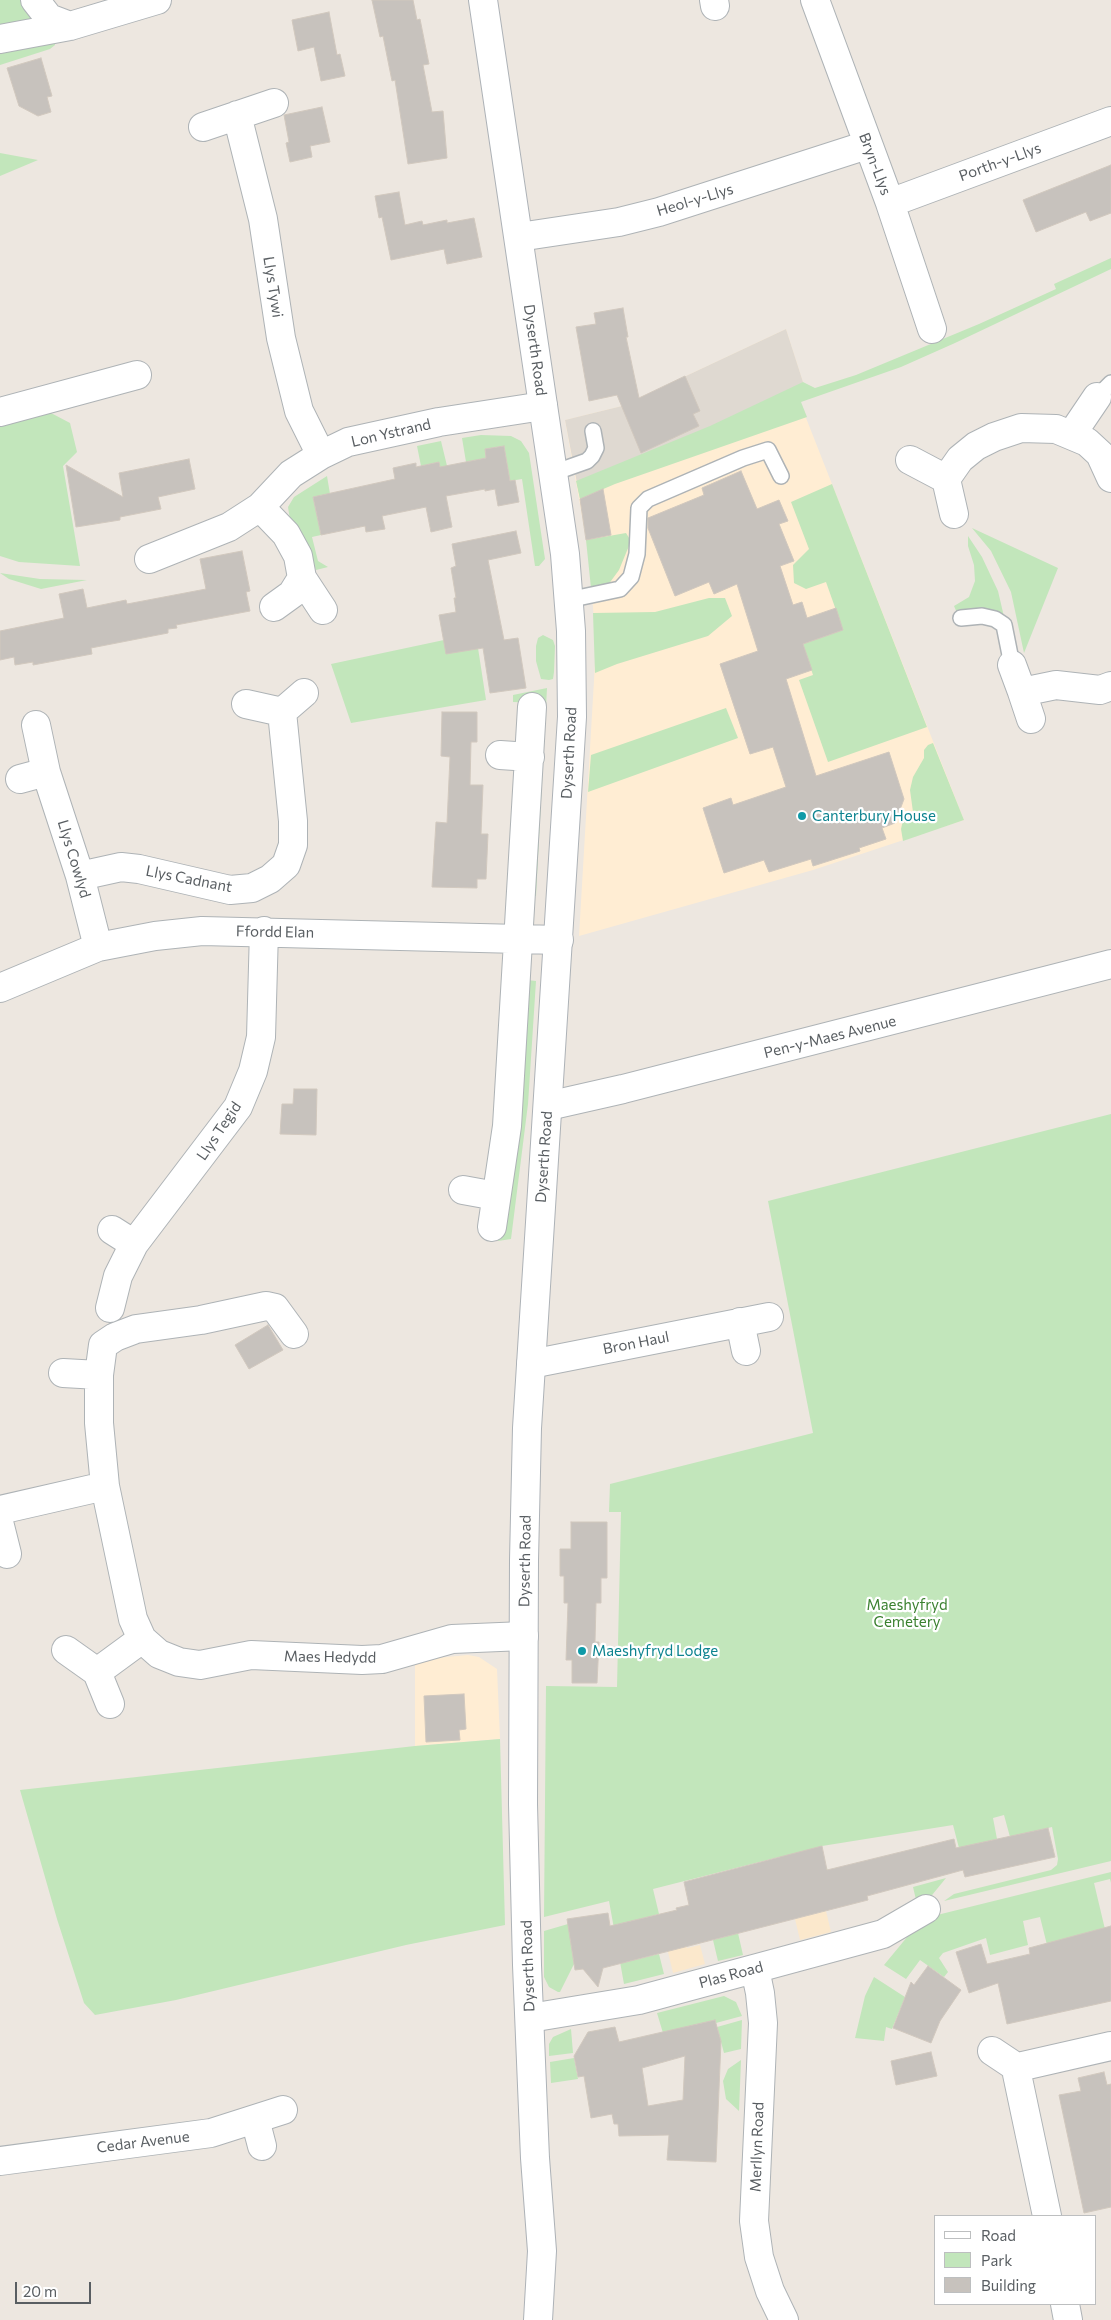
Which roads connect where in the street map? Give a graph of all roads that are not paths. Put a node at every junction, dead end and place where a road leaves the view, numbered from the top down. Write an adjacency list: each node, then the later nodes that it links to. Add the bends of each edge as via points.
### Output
1 (35, 0): 5 (street, via 49,18)
2 (157, 0): 5 (street)
3 (483, 0): 13 (street, Dyserth Road)
4 (815, 0): 11 (street, Bryn-Llys)
5 (70, 26): 6 (street)
6 (0, 39)
7 (274, 103): 8 (street)
8 (237, 115): 10 (street); 21 (street, Llys Tywi, via 262,219 285,356 299,411)
9 (1111, 121): 12 (street, Porth-y-Llys)
10 (203, 126)
11 (867, 145): 12 (street, Bryn-Llys); 13 (street, Heol-y-Llys, via 659,212 619,222)
12 (890, 203): 14 (street, Bryn-Llys)
13 (519, 237): 17 (street, Dyserth Road)
14 (932, 329)
15 (137, 375): 18 (street)
16 (1104, 390): 20 (street)
17 (543, 406): 21 (street, Lon Ystrand, via 439,422 348,442); 23 (street, Dyserth Road)
18 (0, 412)
19 (593, 431): 23 (lane, via 596,448 592,456)
20 (1072, 434): 25 (street, via 1100,454); 26 (street, via 1056,429 1021,428 994,437 960,459)
21 (321, 455): 27 (street, Lon Ystrand, via 291,474)
22 (910, 460): 26 (street)
23 (553, 474): 31 (street, Dyserth Road)
24 (781, 476): 31 (lane, via 768,450 648,499 639,508 637,554 631,577 620,589)
25 (1111, 478)
26 (946, 479): 28 (street)
27 (260, 507): 29 (street, Lon Ystrand, via 229,527); 30 (street, via 286,534 298,556)
28 (954, 514)
29 (149, 559)
30 (302, 578): 32 (street, via 292,594); 33 (street)
31 (568, 600): 51 (street, Dyserth Road, via 572,717)
32 (274, 607)
33 (323, 610)
34 (961, 618): 35 (lane, via 982,616 1004,625)
35 (1012, 665): 37 (street)
36 (1111, 686): 37 (street, via 1100,690 1056,685)
37 (1022, 692): 42 (street)
38 (304, 693): 41 (street)
39 (246, 704): 41 (street)
40 (532, 707): 45 (street)
41 (282, 712): 48 (street, Llys Cadnant, via 294,821 293,845 286,865 270,879 252,888 230,890 121,867)
42 (1031, 719)
43 (36, 725): 46 (street, Llys Cowlyd)
44 (500, 755): 45 (street)
45 (530, 756): 50 (street)
46 (46, 772): 47 (street); 48 (street, Llys Cowlyd)
47 (20, 779)
48 (80, 876): 52 (street, Llys Cowlyd)
49 (264, 931): 50 (street, Ffordd Elan); 52 (street, Ffordd Elan, via 193,932); 59 (street, Llys Tegid, via 261,1037 242,1098 188,1175 123,1237)
50 (519, 939): 51 (street, Ffordd Elan); 57 (street, via 507,1126)
51 (559, 940): 55 (street, Dyserth Road)
52 (98, 947): 54 (street, Ffordd Elan)
53 (1111, 964): 55 (street, Pen-y-Maes Avenue)
54 (0, 988)
55 (548, 1106): 64 (street, Dyserth Road)
56 (463, 1190): 57 (street)
57 (496, 1196): 58 (street)
58 (492, 1227)
59 (110, 1308)
60 (769, 1317): 61 (street, Bron Haul)
61 (740, 1322): 63 (street); 64 (street, Bron Haul)
62 (294, 1334): 66 (street, Maes Hedydd, via 275,1308 266,1306 136,1329 103,1345)
63 (746, 1351)
64 (531, 1364): 71 (street, Dyserth Road)
65 (63, 1373): 66 (street)
66 (99, 1375): 67 (street, Maes Hedydd, via 99,1423)
67 (105, 1486): 68 (street); 72 (street, Maes Hedydd, via 133,1620)
68 (0, 1510)
69 (0, 1526): 70 (street)
70 (7, 1554)
71 (524, 1636): 72 (street, Maes Hedydd, via 452,1639 382,1659 251,1655 200,1665 178,1662 159,1654); 78 (street, Dyserth Road, via 523,1804)
72 (142, 1639): 74 (street)
73 (66, 1650): 74 (street)
74 (97, 1672): 75 (street)
75 (110, 1704)
76 (926, 1909): 77 (street, Plas Road, via 883,1934)
77 (755, 1969): 78 (street, Plas Road, via 638,2000); 89 (street, Merllyn Road, via 763,2023 754,2221 759,2257)
78 (530, 2018): 88 (street, Dyserth Road, via 542,2250)
79 (1111, 2046): 81 (street)
80 (992, 2051): 81 (street)
81 (1019, 2069): 86 (street, via 1017,2074)
82 (283, 2110): 83 (street, Cedar Avenue)
83 (255, 2119): 84 (street); 85 (street, Cedar Avenue, via 182,2138)
84 (262, 2146)
85 (0, 2161)
86 (1047, 2215)
87 (1065, 2305): 90 (street)
88 (538, 2320)
89 (784, 2320)
90 (1068, 2320)

